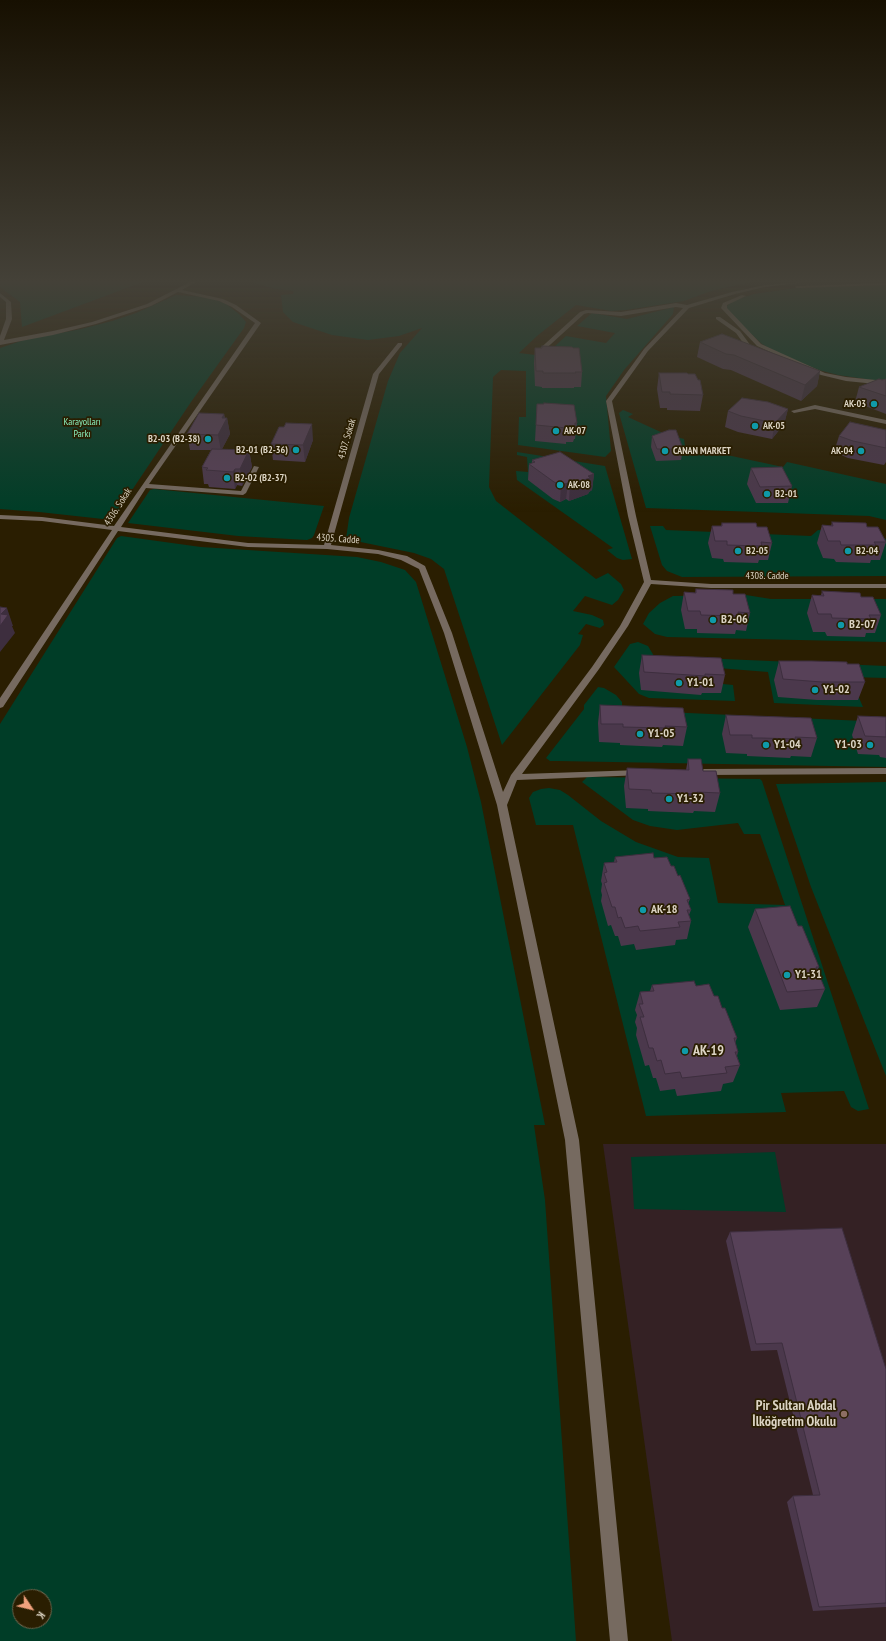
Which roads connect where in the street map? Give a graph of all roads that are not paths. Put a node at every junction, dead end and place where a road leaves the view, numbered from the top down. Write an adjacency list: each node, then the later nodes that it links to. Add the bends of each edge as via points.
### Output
1 (233, 359): 11 (street, 4306. Sokak)
2 (388, 359): 14 (street, 4307. Sokak, via 376,374)
3 (640, 359): 15 (street, via 609,401)
4 (787, 359): 6 (street, via 823,374)
5 (812, 376): 7 (street, via 817,379)
6 (886, 383)
7 (886, 389)
8 (794, 411): 9 (street, via 815,407)
9 (886, 422)
10 (256, 468): 11 (street, via 243,493)
11 (144, 486): 13 (street, 4306. Sokak)
12 (0, 516): 13 (street, 4305. Cadde)
13 (116, 528): 14 (street, 4305. Cadde, via 248,545); 17 (street, 4306. Sokak)
14 (327, 547): 22 (street, 4305. Cadde, via 378,552 404,558 422,568 448,633)
15 (648, 582): 16 (street, 4308. Cadde, via 711,586); 21 (street, via 624,626 595,669)
16 (886, 586)
17 (0, 705)
18 (886, 771): 20 (street)
19 (653, 772): 21 (street)
20 (692, 772)
21 (514, 777): 22 (street)
22 (502, 805): 23 (street, 4305. Cadde, via 572,1140)
23 (619, 1641)

